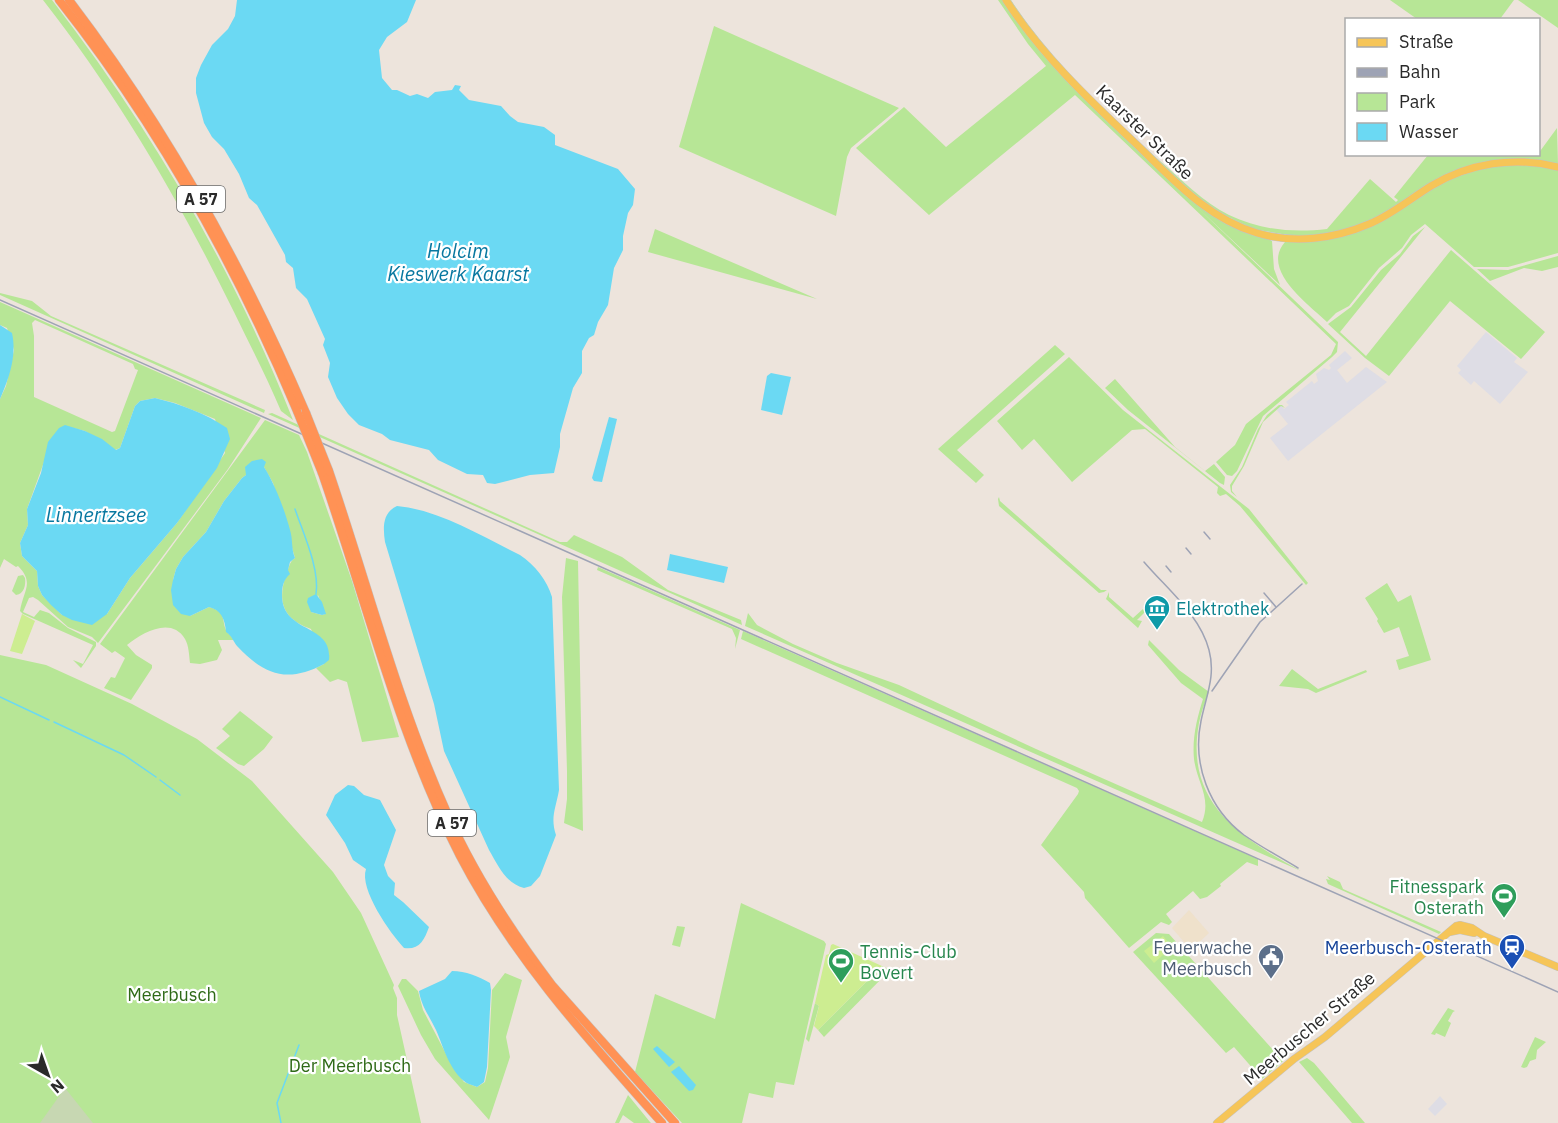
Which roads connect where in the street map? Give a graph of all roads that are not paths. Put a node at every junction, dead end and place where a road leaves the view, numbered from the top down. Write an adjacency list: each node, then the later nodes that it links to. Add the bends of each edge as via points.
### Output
1 (58, 0): 5 (highway, A 57, bridge, via 132,102 196,205 247,302)
2 (69, 0): 5 (highway, A 57, bridge, via 139,98 196,190 254,299 306,413)
3 (1006, 0): 4 (main road, Kaarster Straße, via 1069,79 1194,198 1230,222 1257,233 1317,238 1362,227 1443,179 1477,167 1520,162)
4 (1558, 167)
5 (325, 472): 7 (highway, A 57, via 415,753 461,857 494,915 542,982); 8 (highway, A 57, via 411,721 444,807 468,855 500,912 541,970)
6 (1558, 967): 9 (main road, Meerbuscher Straße, via 1461,928 1447,933)
7 (662, 1123)
8 (675, 1123)
9 (1217, 1123)

